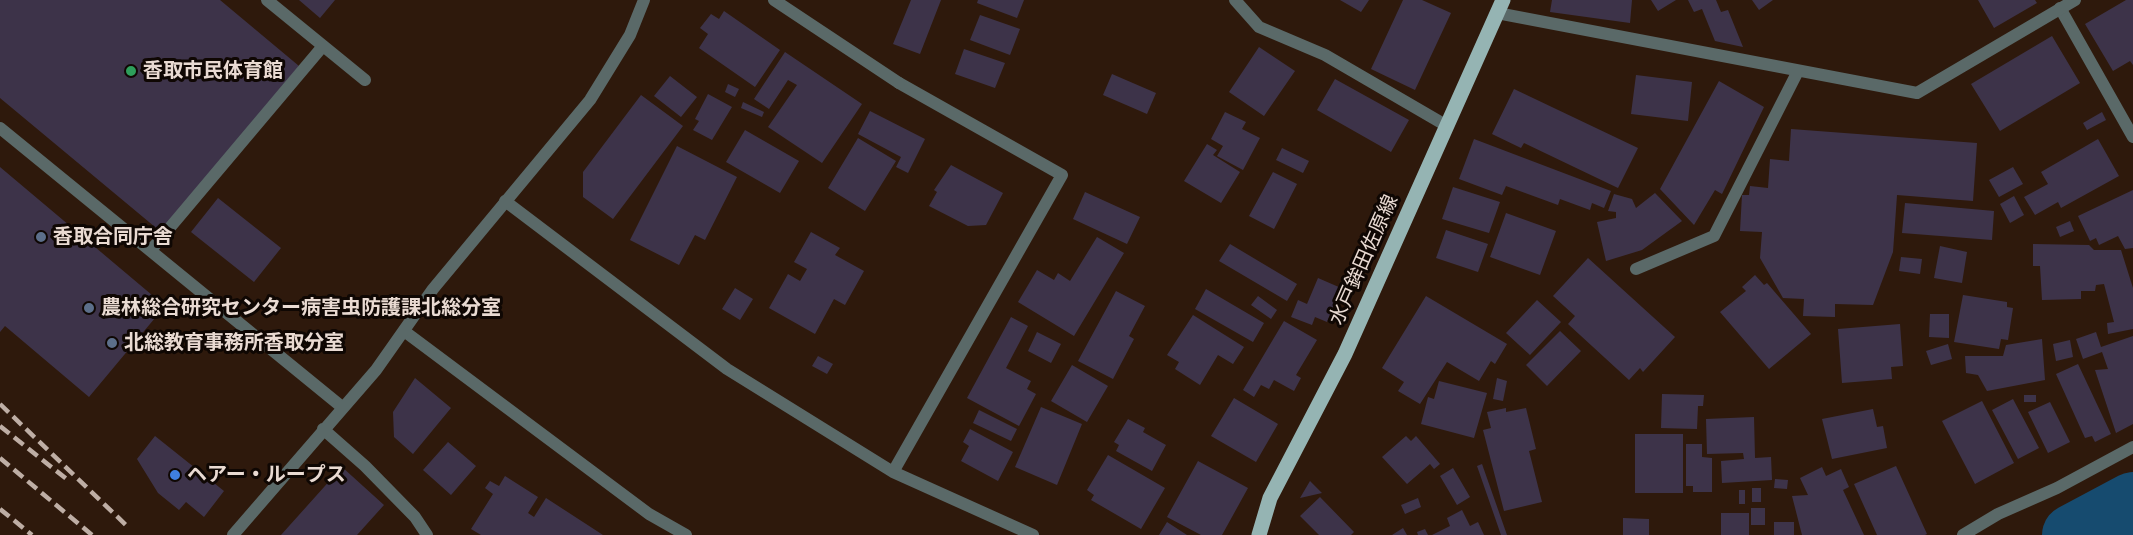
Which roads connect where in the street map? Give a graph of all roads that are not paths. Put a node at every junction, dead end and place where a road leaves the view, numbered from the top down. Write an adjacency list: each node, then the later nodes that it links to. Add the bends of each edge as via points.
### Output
1 (267, 0): 8 (street)
2 (644, 0): 14 (street, via 630,34 590,100)
3 (774, 0): 21 (street, via 899,83 1062,175)
4 (1235, 0): 11 (street, via 1258,27 1325,55)
5 (2075, 0): 6 (street)
6 (2058, 4): 9 (street, via 1917,93); 13 (street)
7 (1500, 7): 9 (street); 11 (main road, 水戸鉾田佐原線)
8 (323, 46): 10 (street); 15 (street)
9 (1797, 72): 16 (street, via 1714,236)
10 (365, 80)
11 (1447, 126): 26 (main road, 水戸鉾田佐原線, via 1345,354 1270,498)
12 (0, 128): 15 (street)
13 (2133, 137)
14 (505, 201): 17 (street); 21 (street, via 727,369)
15 (152, 250): 18 (street)
16 (1636, 269)
17 (404, 331): 18 (street); 24 (street, via 649,514)
18 (342, 407): 19 (street)
19 (323, 429): 22 (street); 23 (street, via 365,466 415,517)
20 (2133, 447): 27 (street)
21 (893, 472): 25 (street)
22 (233, 535)
23 (427, 535)
24 (686, 535)
25 (1033, 535)
26 (1259, 535)
27 (1963, 535)

